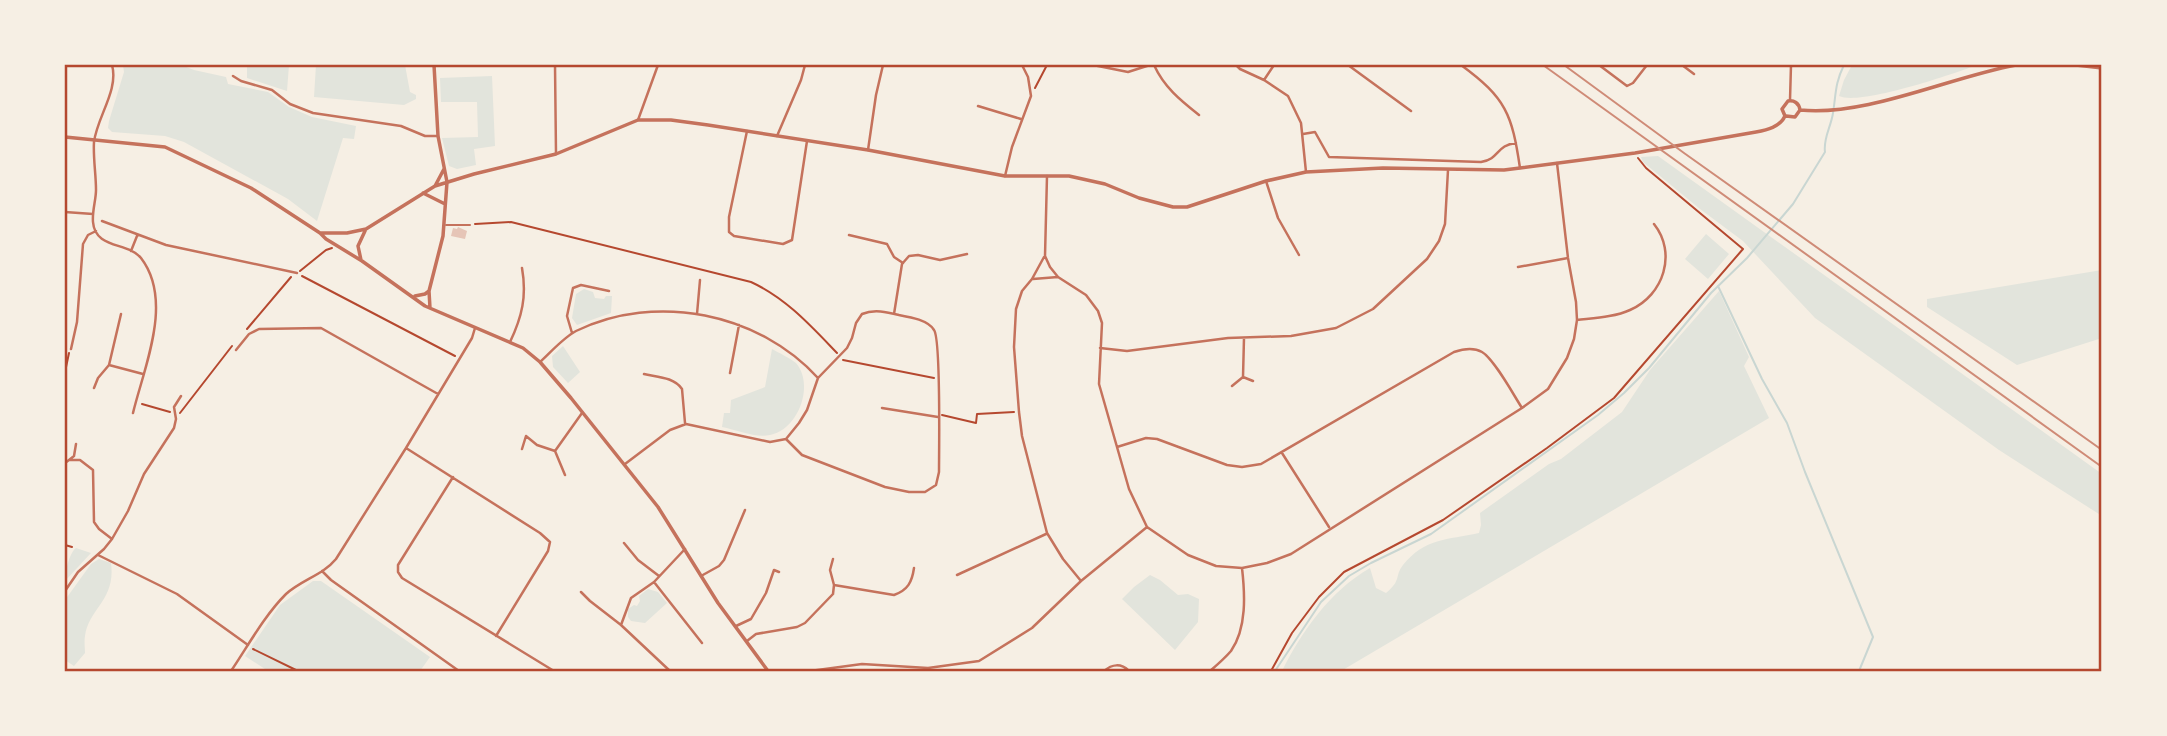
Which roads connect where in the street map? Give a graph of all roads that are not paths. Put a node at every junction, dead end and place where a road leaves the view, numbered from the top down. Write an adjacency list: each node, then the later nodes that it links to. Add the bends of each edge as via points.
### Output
1 (113, 65): 37 (street)
2 (434, 65): 34 (street)
3 (555, 65): 41 (street)
4 (658, 65): 31 (street)
5 (805, 65): 35 (street)
6 (883, 65): 40 (street)
7 (1022, 65): 30 (street, via 1031,91)
8 (1093, 65): 9 (street, via 1128,72)
9 (1152, 65): 28 (street, via 1173,94)
10 (1236, 65): 23 (street)
11 (1275, 65): 23 (street)
12 (1348, 65): 27 (street)
13 (1461, 65): 39 (street, via 1501,101)
14 (1599, 65): 15 (street, via 1627,86)
15 (1647, 65)
16 (1682, 65): 21 (street)
17 (1791, 65): 24 (street)
18 (2016, 65): 26 (street, via 1873,103)
19 (2076, 65): 20 (street)
20 (2102, 68)
21 (1694, 74)
22 (233, 76): 34 (street, via 272,90 313,113)
23 (1264, 80): 33 (street, via 1288,96)
24 (1790, 101): 26 (street); 29 (street, via 1783,106)
25 (978, 106): 30 (street)
26 (1800, 110): 29 (street, via 1795,117)
27 (1411, 111)
28 (1199, 115)
29 (1785, 116): 42 (street, via 1764,130)
30 (1022, 119): 47 (street)
31 (638, 120): 32 (street); 41 (street)
32 (747, 131): 35 (street); 38 (street, via 729,217 729,232 734,236 783,244 792,240)
33 (1303, 134): 39 (street, via 1315,132 1329,157 1481,162 1493,158 1504,145); 46 (street)
34 (438, 136): 44 (street)
35 (777, 136): 38 (street)
36 (65, 137): 37 (street)
37 (94, 140): 56 (street); 64 (street, via 165,146 251,188)
38 (807, 141): 40 (street)
39 (1516, 143): 43 (street)
40 (868, 150): 47 (street)
41 (556, 154): 49 (street)
42 (1557, 163): 43 (street); 72 (street)
43 (1520, 168): 45 (street)
44 (444, 169): 49 (street); 51 (street); 52 (street)
45 (1448, 170): 46 (street); 92 (street, via 1445,224 1439,241 1427,259 1373,309 1336,328)
46 (1306, 172): 50 (street)
47 (1006, 176): 48 (street)
48 (1047, 176): 50 (street, via 1088,179 1173,207 1187,207); 71 (street)
49 (457, 179): 51 (street)
50 (1266, 181): 70 (street, via 1278,218)
51 (447, 182): 52 (street); 54 (street)
52 (435, 186): 53 (street)
53 (422, 192): 54 (street); 61 (street)
54 (445, 204): 59 (street)
55 (65, 212): 56 (street)
56 (93, 214): 63 (street)
57 (102, 221): 66 (street)
58 (1654, 224): 88 (street, via 1667,257 1652,294 1628,311)
59 (444, 225): 60 (lane); 81 (street)
60 (470, 225)
61 (366, 229): 64 (street); 73 (street, via 358,246)
62 (866, 229): 67 (street)
63 (96, 232): 68 (street, via 106,242); 95 (street, via 83,244)
64 (320, 233): 73 (street)
65 (849, 235): 67 (street)
66 (137, 236): 68 (street); 77 (street)
67 (865, 238): 74 (street, via 887,244)
68 (131, 251): 100 (street, via 143,262 153,284 156,316)
69 (968, 254): 74 (street, via 940,260 909,256)
70 (1299, 255)
71 (1045, 256): 78 (street); 79 (street)
72 (1568, 258): 75 (street); 88 (street)
73 (362, 261): 83 (street)
74 (903, 263): 87 (street)
75 (1518, 267)
76 (523, 268): 93 (street, via 522,316)
77 (297, 274)
78 (1058, 277): 79 (street); 94 (street, via 1093,302 1102,323)
79 (1032, 279): 130 (street, via 1016,309 1014,347 1022,436)
80 (701, 280): 86 (street)
81 (429, 290): 83 (street); 84 (street)
82 (609, 290): 91 (street, via 573,288 567,316)
83 (414, 297): 84 (street)
84 (430, 308): 90 (street)
85 (121, 314): 98 (street)
86 (697, 314): 89 (street); 91 (street, via 671,311 624,316)
87 (894, 314): 103 (street, via 862,314 839,357); 113 (street, via 929,325 936,333)
88 (1577, 320): 110 (street, via 1567,358 1548,389)
89 (738, 325): 99 (street); 103 (street, via 767,337)
90 (475, 328): 93 (street); 107 (street)
91 (572, 333): 97 (street)
92 (1244, 338): 94 (street, via 1127,351); 102 (street)
93 (510, 342): 97 (street)
94 (1100, 348): 117 (street, via 1099,384)
95 (71, 349)
96 (236, 350): 107 (street, via 259,329 321,328)
97 (540, 362): 111 (street)
98 (109, 365): 100 (street); 106 (street)
99 (730, 373)
100 (143, 374): 112 (street)
101 (644, 374): 114 (street, via 680,384)
102 (1243, 377): 104 (street); 105 (street)
103 (818, 378): 115 (street, via 807,410)
104 (1253, 381)
105 (1232, 386)
106 (94, 388)
107 (438, 394): 118 (street)
108 (181, 396): 131 (street, via 174,407 174,428 144,474)
109 (882, 408): 113 (street)
110 (1522, 408): 121 (street, via 1489,358 1480,351 1460,349); 129 (street)
111 (583, 412): 120 (street); 124 (street)
112 (133, 413)
113 (938, 416): 115 (street, via 939,472 936,485 925,492 858,477 802,455)
114 (686, 424): 115 (street, via 770,442); 124 (street, via 670,430)
115 (786, 439)
116 (76, 444): 122 (street)
117 (1117, 447): 121 (street, via 1157,439 1242,467); 128 (street, via 1129,489)
118 (407, 448): 126 (street); 138 (street, via 336,559)
119 (522, 449): 120 (street, via 526,436)
120 (555, 451): 125 (street)
121 (1282, 453): 129 (street)
122 (69, 460): 123 (street); 131 (street, via 80,460 93,470 94,522)
123 (65, 463)
124 (625, 464): 133 (street)
125 (565, 475)
126 (453, 477): 152 (street, via 550,542); 152 (street, via 398,565 398,572)
127 (745, 510): 142 (street, via 724,560)
128 (1147, 527): 137 (street, via 1188,555 1216,566); 144 (street)
129 (1329, 529): 137 (street, via 1291,554)
130 (1047, 533): 140 (street); 144 (street)
131 (112, 539): 134 (street)
132 (624, 543): 141 (street)
133 (685, 549): 141 (street); 142 (street)
134 (97, 554): 146 (street); 155 (street, via 177,594)
135 (834, 559): 147 (street, via 830,570)
136 (914, 568): 147 (street, via 908,587 894,594)
137 (1242, 568): 164 (street, via 1243,619 1232,650)
138 (322, 571): 155 (street, via 283,597); 157 (street)
139 (779, 572): 151 (street, via 772,569 766,593 751,619)
140 (957, 575)
141 (659, 576): 145 (street)
142 (701, 576): 151 (street)
143 (65, 581): 146 (street)
144 (1082, 581): 161 (street, via 1032,628 979,661 928,668 862,664)
145 (654, 582): 150 (street, via 631,598); 154 (street)
146 (69, 585): 148 (street)
147 (834, 585): 153 (street, via 833,594 805,623 756,634)
148 (65, 591)
149 (581, 592): 150 (street)
150 (621, 625): 159 (street)
151 (736, 626): 153 (street)
152 (496, 636): 158 (street)
153 (747, 641): 160 (street)
154 (702, 643)
155 (248, 645): 156 (street)
156 (231, 671)
157 (459, 671)
158 (554, 671)
159 (670, 671)
160 (768, 671)
161 (810, 671)
162 (1104, 671): 163 (street, via 1116,665)
163 (1129, 671)
164 (1210, 671)

